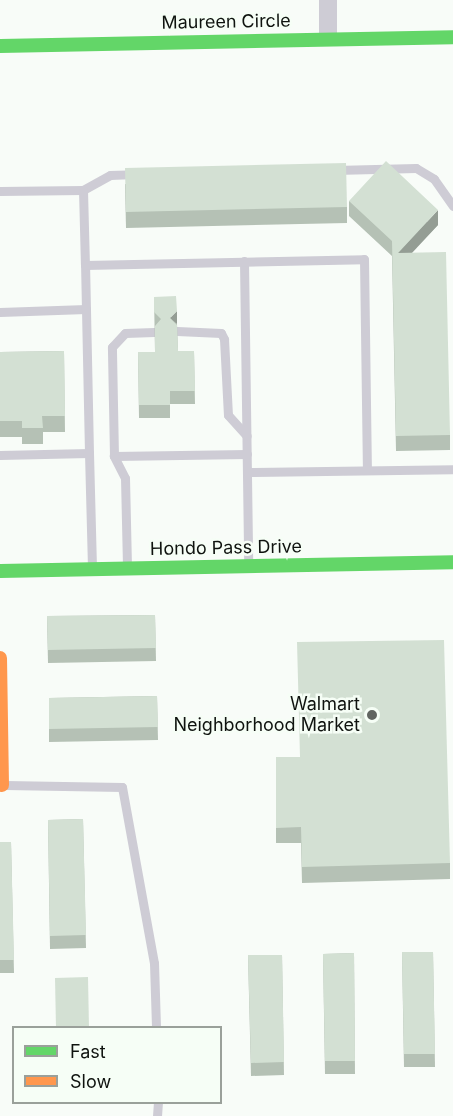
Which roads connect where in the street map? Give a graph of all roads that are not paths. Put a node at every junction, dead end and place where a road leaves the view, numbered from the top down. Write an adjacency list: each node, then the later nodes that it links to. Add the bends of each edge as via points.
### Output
1 (328, 0): 3 (street)
2 (453, 37): 3 (street, Maureen Circle)
3 (328, 38): 4 (street, Maureen Circle)
4 (0, 46)
5 (323, 170): 9 (lane, via 416,168 434,179)
6 (150, 174): 7 (lane, via 110,175)
7 (83, 190): 8 (lane); 11 (lane)
8 (0, 191)
9 (453, 206)
10 (244, 261): 11 (lane); 16 (lane); 22 (lane, via 364,259)
11 (85, 265): 12 (lane)
12 (86, 309): 13 (lane); 17 (lane)
13 (0, 312)
14 (177, 331): 16 (lane, via 220,333 224,339 228,416)
15 (154, 332): 20 (lane, via 125,333 112,348)
16 (247, 436): 18 (lane)
17 (89, 453): 19 (lane); 27 (lane)
18 (247, 454): 20 (lane); 23 (lane)
19 (0, 455)
20 (114, 456): 26 (lane, via 125,478)
21 (453, 469): 22 (lane)
22 (367, 470): 23 (lane)
23 (247, 472): 25 (lane)
24 (453, 562): 25 (street, Hondo Pass Drive)
25 (249, 565): 26 (street, Hondo Pass Drive)
26 (127, 568): 27 (street, Hondo Pass Drive)
27 (92, 569): 28 (street, Hondo Pass Drive)
28 (0, 571)
29 (0, 658): 30 (street)
30 (2, 785): 31 (lane, via 122,787 154,963)
31 (156, 1026)

